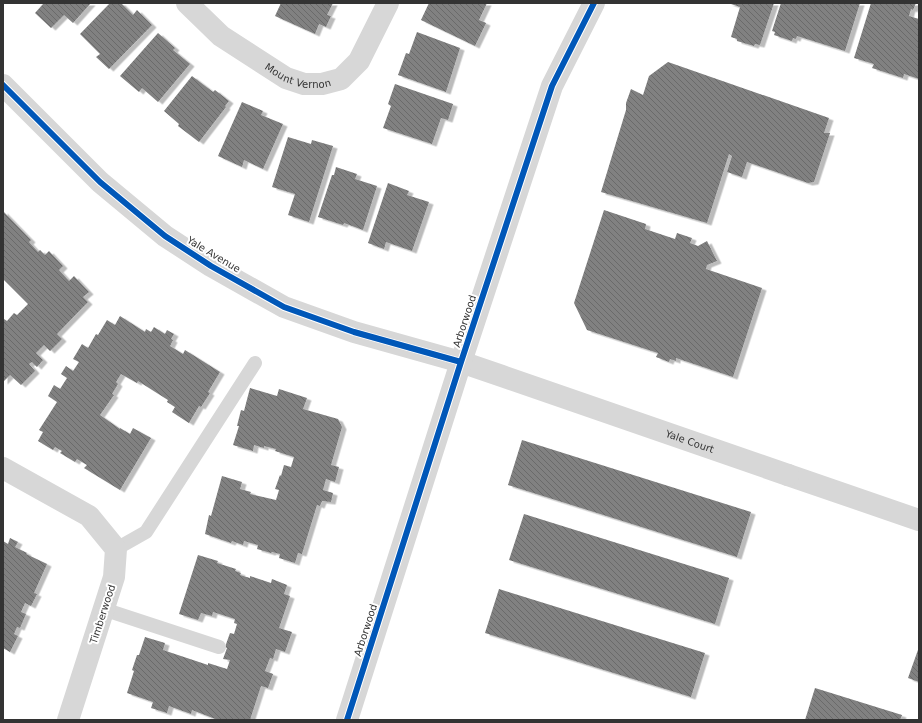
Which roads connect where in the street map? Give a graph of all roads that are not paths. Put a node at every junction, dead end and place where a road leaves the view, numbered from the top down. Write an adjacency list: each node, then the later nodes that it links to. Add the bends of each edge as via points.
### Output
1 (187, 3): 2 (street, Mount Vernon, via 221,36 286,78 304,84 322,84 341,79 358,61)
2 (388, 3)
3 (594, 3): 5 (street, Arborwood, via 552,86)
4 (3, 85): 5 (street, Yale Avenue, via 100,182 165,236 211,266 284,307 354,332)
5 (461, 362): 8 (street, Yale Court); 13 (street, Arborwood)
6 (255, 363): 9 (lane, via 146,532)
7 (3, 468): 9 (street, via 89,516)
8 (919, 520)
9 (116, 549): 10 (street, Timberwood, via 114,577)
10 (103, 609): 11 (lane); 12 (street, Timberwood)
11 (219, 647)
12 (68, 720)
13 (347, 720)

